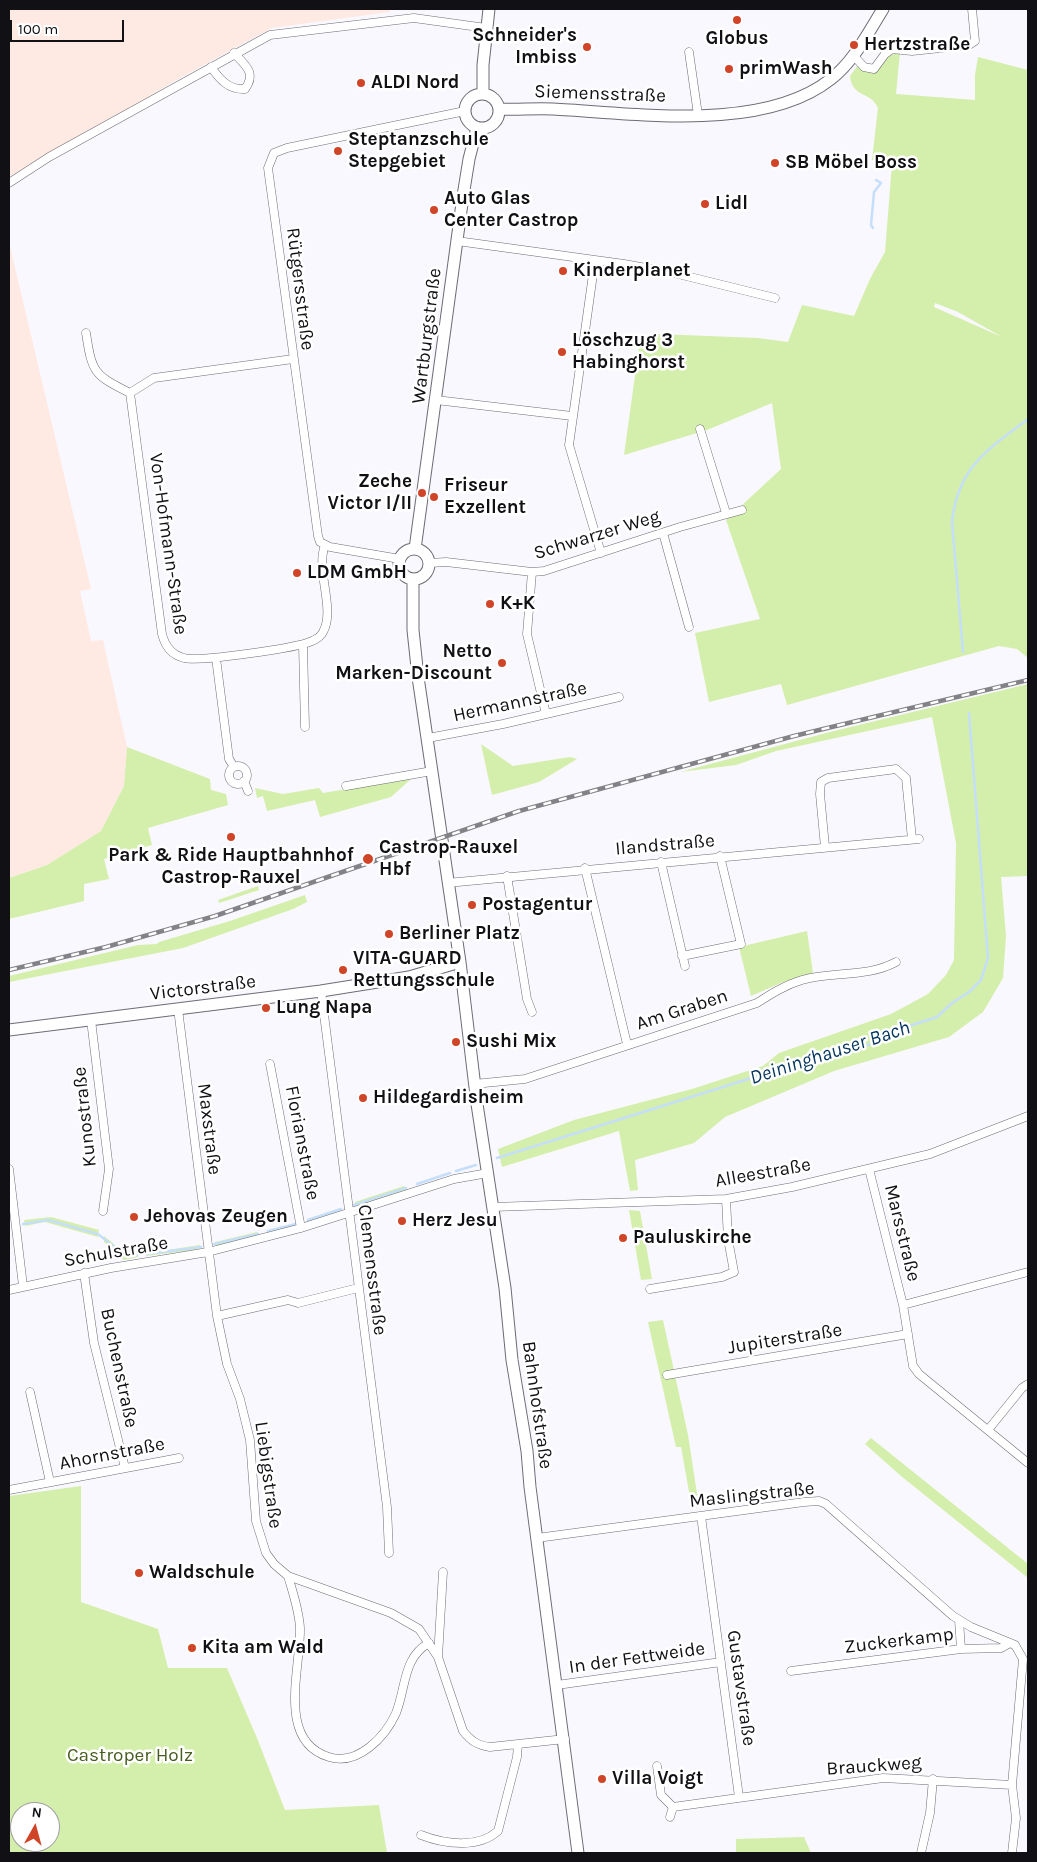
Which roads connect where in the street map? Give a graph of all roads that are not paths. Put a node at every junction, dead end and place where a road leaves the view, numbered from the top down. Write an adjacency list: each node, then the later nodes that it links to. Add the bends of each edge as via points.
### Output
1 (489, 9): 4 (main road)
2 (883, 9): 7 (main road, Siemensstraße)
3 (972, 9): 7 (street, via 975,41 969,45 912,52 892,49 874,69 864,66)
4 (486, 28): 6 (street, via 414,18 270,35); 9 (main road)
5 (689, 52): 12 (street)
6 (234, 53): 8 (street); 8 (street, via 251,74 245,89 236,90 226,85)
7 (854, 56): 12 (main road, Siemensstraße, via 831,79 783,103 741,112)
8 (211, 68): 14 (street, via 49,157)
9 (483, 94): 10 (main road, via 494,98); 11 (main road, via 470,99)
10 (500, 109): 12 (main road, Siemensstraße); 13 (main road, via 494,125 486,129)
11 (465, 111): 13 (main road, via 468,122); 19 (street, Rütgersstraße, via 274,153 268,168)
12 (698, 114)
13 (477, 128): 15 (main road, Wartburgstraße)
14 (9, 183)
15 (457, 241): 16 (street); 21 (main road, Wartburgstraße)
16 (595, 260): 17 (street, via 674,273); 22 (street)
17 (774, 298)
18 (86, 333): 20 (street, via 93,368 106,381)
19 (293, 359): 20 (street, via 154,378); 27 (street, Rütgersstraße, via 318,536)
20 (130, 393): 36 (street, Von-Hofmann-Straße, via 164,640 170,650 186,658)
21 (436, 400): 22 (street); 28 (main road, Wartburgstraße)
22 (572, 416): 29 (street, via 570,455)
23 (700, 429): 25 (street)
24 (742, 510): 25 (street, Schwarzer Weg)
25 (726, 513): 26 (street, Schwarzer Weg)
26 (663, 532): 29 (street, Schwarzer Weg); 34 (street)
27 (325, 545): 30 (street); 35 (street, Von-Hofmann-Straße, via 322,559 327,621 320,636)
28 (415, 548): 30 (main road, via 406,551); 31 (main road, via 426,554)
29 (601, 553): 32 (street, Schwarzer Weg)
30 (400, 559): 33 (main road, via 401,572)
31 (430, 563): 32 (street, Schwarzer Weg); 33 (main road, via 424,576)
32 (532, 572): 38 (street, via 527,634)
33 (413, 579): 40 (main road, via 413,630)
34 (689, 627)
35 (303, 645): 36 (street, Von-Hofmann-Straße); 39 (street)
36 (216, 658): 41 (street)
37 (619, 697): 38 (street, Hermannstraße)
38 (546, 714): 40 (street, Hermannstraße)
39 (305, 727)
40 (428, 738): 42 (main road)
41 (234, 768): 43 (street, via 245,770 247,776); 43 (street, via 229,774 232,781 239,784)
42 (432, 771): 44 (street); 51 (main road)
43 (244, 781): 45 (street)
44 (346, 786)
45 (248, 791)
46 (826, 847): 46 (street, Ilandstraße, via 916,839 906,778 896,769 828,778 822,782 820,794); 47 (street, Ilandstraße)
47 (720, 856): 48 (street, Ilandstraße); 52 (street, via 741,944)
48 (661, 862): 49 (street, Ilandstraße); 52 (street)
49 (585, 868): 50 (street, Ilandstraße); 61 (street)
50 (507, 876): 51 (street, Ilandstraße); 58 (street, via 527,999)
51 (447, 883): 53 (main road)
52 (682, 956): 55 (street)
53 (460, 962): 56 (main road, Victorstraße, via 402,978); 63 (main road, Bahnhofstraße)
54 (896, 962): 61 (street, Am Graben, via 880,971 803,980 783,987 757,1003)
55 (685, 966)
56 (321, 991): 57 (main road, Victorstraße); 71 (street, Clemensstraße)
57 (178, 1009): 59 (main road, Victorstraße); 73 (street, Maxstraße)
58 (532, 1012)
59 (91, 1020): 60 (main road, Victorstraße); 70 (street, Kunostraße, via 109,1169)
60 (9, 1030)
61 (627, 1044): 63 (street, Am Graben, via 526,1079)
62 (270, 1064): 72 (street, Florianstraße)
63 (474, 1084): 67 (main road, Bahnhofstraße)
64 (1028, 1116): 66 (street, Alleestraße, via 956,1146)
65 (9, 1169): 76 (street)
66 (869, 1169): 68 (street, Alleestraße); 80 (street, Marsstraße)
67 (488, 1173): 69 (main road, Bahnhofstraße); 71 (street, Schulstraße, via 454,1178)
68 (726, 1198): 69 (street, Alleestraße); 78 (street, via 734,1272 722,1277)
69 (493, 1207): 93 (main road, Bahnhofstraße)
70 (103, 1211)
71 (348, 1213): 72 (street, Schulstraße); 77 (street, Clemensstraße)
72 (301, 1228): 73 (street, Schulstraße)
73 (208, 1252): 75 (street, Schulstraße); 81 (street, Liebigstraße)
74 (1028, 1272): 80 (street, Marsstraße)
75 (84, 1273): 76 (street, Schulstraße); 89 (street, Buchenstraße, via 94,1343)
76 (23, 1286): 79 (street, Schulstraße)
77 (358, 1288): 81 (street, via 298,1303 288,1300); 94 (street, Clemensstraße)
78 (650, 1289)
79 (9, 1290)
80 (903, 1305): 82 (street, Marsstraße)
81 (217, 1316): 96 (street, Liebigstraße, via 227,1364 250,1440 257,1530 266,1553)
82 (908, 1334): 83 (street, Jupiterstraße); 86 (street, Marsstraße, via 913,1366 919,1374)
83 (667, 1375)
84 (1028, 1384): 86 (street)
85 (30, 1392): 90 (street, Ahornstraße)
86 (988, 1430): 88 (street, Marsstraße)
87 (179, 1458): 89 (street, Ahornstraße)
88 (1028, 1464)
89 (125, 1468): 90 (street, Ahornstraße)
90 (50, 1482): 91 (street, Ahornstraße)
91 (9, 1490)
92 (702, 1516): 93 (street, Maslingstraße); 97 (street, Maslingstraße, via 822,1501); 102 (street, Gustavstraße)
93 (537, 1538): 104 (main road, Bahnhofstraße)
94 (389, 1552)
95 (443, 1572): 101 (street, Liebigstraße)
96 (288, 1576): 98 (street, Liebigstraße, via 405,1619 419,1629); 98 (street, via 300,1627 295,1699 297,1724 299,1732 315,1751 327,1757 354,1757 378,1739 396,1712 410,1663 417,1652)
97 (959, 1620): 99 (street, Maslingstraße); 100 (street)
98 (429, 1643): 101 (street, Liebigstraße)
99 (1010, 1643): 100 (street, Zuckerkamp, via 1001,1648); 109 (street, via 1015,1645 1023,1659)
100 (961, 1650): 103 (street, Zuckerkamp)
101 (438, 1657): 106 (street, Liebigstraße, via 469,1740 490,1747)
102 (721, 1662): 104 (street, In der Fettweide); 110 (street, Gustavstraße)
103 (791, 1671)
104 (557, 1686): 105 (main road, Bahnhofstraße)
105 (565, 1739): 106 (street, Liebigstraße); 114 (main road, Bahnhofstraße)
106 (518, 1744): 113 (street, via 518,1757 498,1831 487,1838 458,1843)
107 (657, 1766): 111 (street, via 661,1795)
108 (933, 1779): 109 (street, Brauckweg); 110 (street, Brauckweg, via 875,1779); 115 (street)
109 (1012, 1785): 116 (street, via 1016,1818)
110 (739, 1797): 111 (street)
111 (673, 1807): 112 (street)
112 (670, 1817)
113 (421, 1835)
114 (578, 1853)
115 (921, 1853)
116 (1012, 1853)

